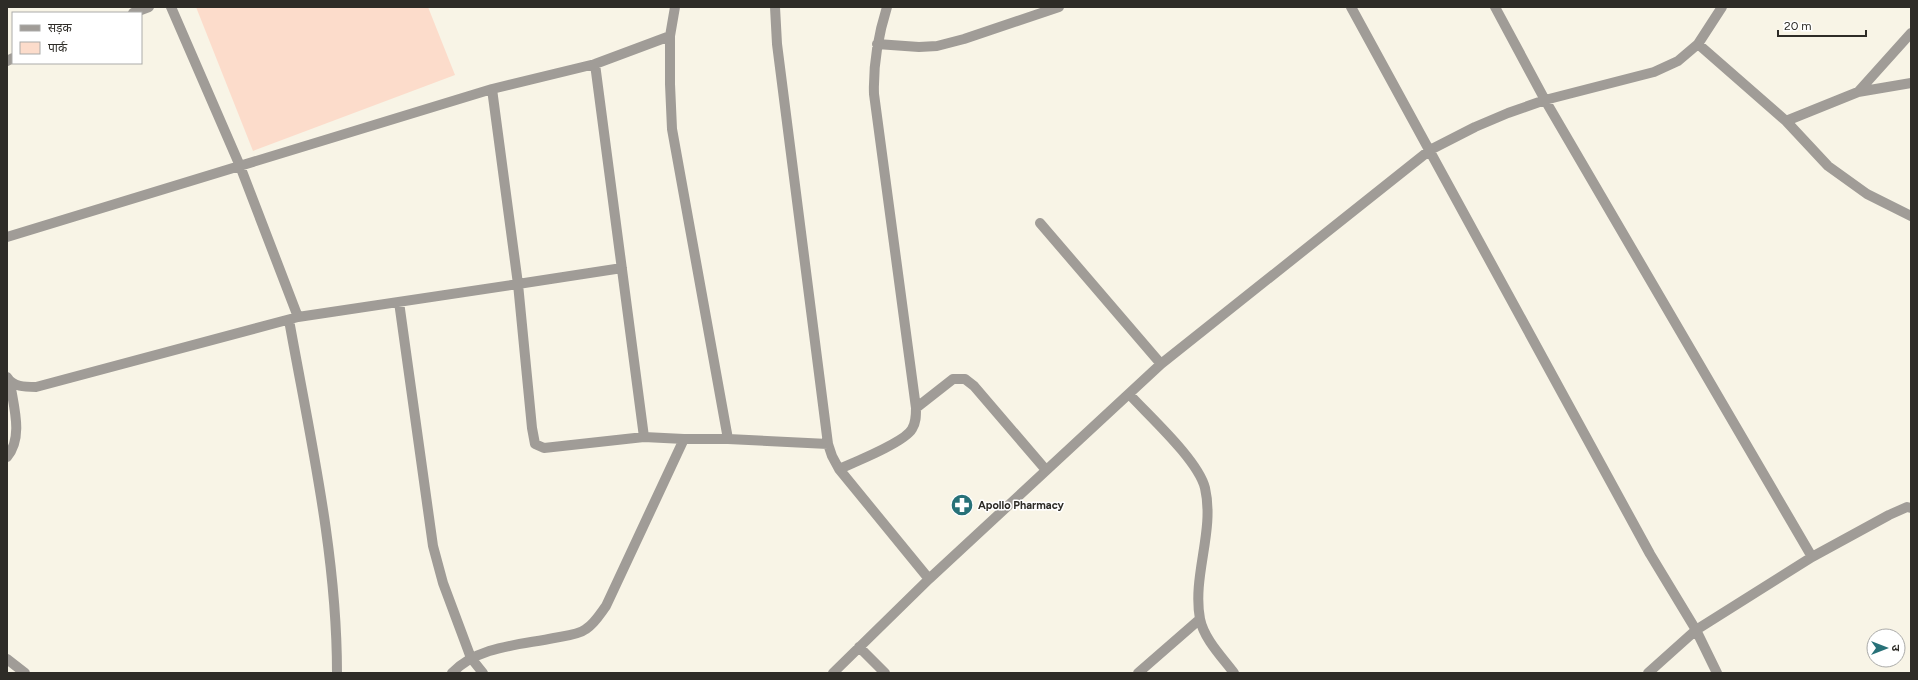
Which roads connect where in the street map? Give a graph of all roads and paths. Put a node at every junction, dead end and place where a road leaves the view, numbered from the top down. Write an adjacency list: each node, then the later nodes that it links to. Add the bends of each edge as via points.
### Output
1 (149, 7): 10 (street)
2 (170, 7): 22 (street)
3 (676, 7): 12 (street)
4 (775, 7): 37 (street, via 777,44)
5 (887, 7): 13 (street)
6 (1059, 7): 13 (street, via 937,46)
7 (1351, 7): 21 (street)
8 (1494, 7): 19 (street)
9 (1722, 7): 14 (street)
10 (136, 12)
11 (1911, 33): 18 (street)
12 (670, 36): 15 (street); 36 (street, via 672,129)
13 (877, 44): 33 (street, via 873,75 874,94)
14 (1698, 44): 19 (street, via 1678,61 1654,72); 20 (street)
15 (595, 64): 17 (street); 26 (street)
16 (1911, 83): 18 (street)
17 (492, 89): 22 (street); 27 (street)
18 (1858, 92): 20 (street)
19 (1545, 100): 21 (street, via 1475,127); 42 (street)
20 (1786, 121): 23 (street, via 1828,166 1867,194)
21 (1430, 150): 30 (street); 45 (street, via 1650,554)
22 (240, 166): 25 (street); 29 (street)
23 (1911, 216)
24 (1040, 223): 30 (street)
25 (7, 237)
26 (622, 268): 27 (street); 34 (street)
27 (518, 284): 28 (street); 34 (street, via 535,444 544,448)
28 (399, 302): 29 (street); 47 (street, via 433,546 443,583)
29 (294, 318): 31 (street, via 36,387 22,387); 50 (street, via 325,517 335,607)
30 (1161, 364): 32 (street)
31 (8, 379): 38 (street, via 16,442)
32 (1129, 394): 40 (street); 44 (street, via 1194,466 1205,487 1208,517)
33 (916, 408): 39 (street, via 912,430 898,441); 40 (street, via 953,379 965,379 974,386)
34 (644, 437): 35 (street)
35 (684, 439): 36 (street); 47 (street, via 606,606 597,620 585,630 568,636 488,650)
36 (728, 439): 37 (street)
37 (828, 444): 39 (street)
38 (7, 457)
39 (839, 469): 43 (street)
40 (1046, 470): 43 (street)
41 (1911, 508): 42 (street, via 1889,515)
42 (1812, 557): 45 (street)
43 (929, 579): 46 (street)
44 (1200, 619): 55 (street); 56 (street, via 1207,636)
45 (1696, 630): 57 (street); 58 (street)
46 (859, 647): 53 (street); 54 (street)
47 (471, 658): 51 (street); 52 (street)
48 (7, 659): 49 (street)
49 (25, 673)
50 (337, 673)
51 (452, 673)
52 (483, 673)
53 (833, 673)
54 (885, 673)
55 (1138, 673)
56 (1234, 673)
57 (1648, 673)
58 (1717, 673)

